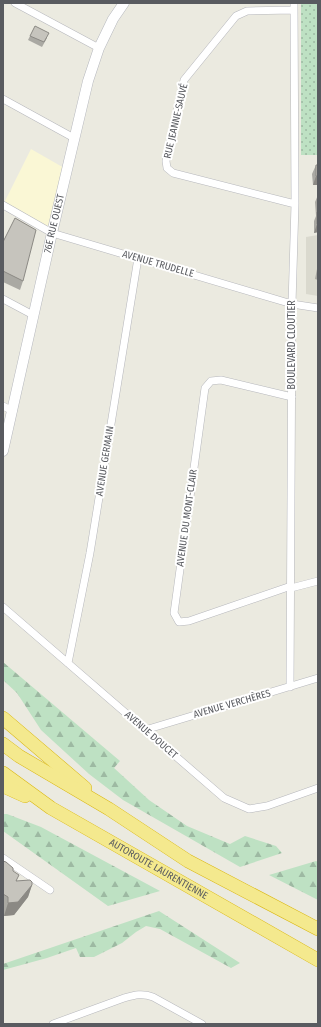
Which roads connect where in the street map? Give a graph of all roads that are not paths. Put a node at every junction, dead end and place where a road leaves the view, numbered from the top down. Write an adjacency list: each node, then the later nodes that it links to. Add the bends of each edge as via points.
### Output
1 (15, 3): 4 (street)
2 (124, 3): 4 (street, 76E RUE OUEST)
3 (294, 7): 7 (street, BOULEVARD CLOUTIER); 7 (street, RUE JEANNE-SAUVÉ, via 247,11 236,16 184,80 166,161 167,168 173,173)
4 (99, 48): 6 (street, 76E RUE OUEST)
5 (3, 99): 6 (street)
6 (74, 138): 9 (street, 76E RUE OUEST)
7 (295, 204): 12 (street, BOULEVARD CLOUTIER)
8 (3, 205): 9 (street, AVENUE TRUDELLE)
9 (52, 233): 10 (street, AVENUE TRUDELLE); 14 (street, 76E RUE OUEST)
10 (138, 258): 12 (street, AVENUE TRUDELLE); 22 (street, AVENUE GERMAIN, via 90,553)
11 (3, 298): 14 (street)
12 (292, 304): 13 (street, AVENUE TRUDELLE); 15 (street, BOULEVARD CLOUTIER)
13 (318, 308)
14 (33, 315): 17 (street, 76E RUE OUEST)
15 (292, 397): 20 (street, BOULEVARD CLOUTIER); 20 (street, AVENUE DU MONT-CLAIR, via 221,380 211,381 205,388 174,613 179,622 189,622)
16 (3, 406): 17 (street)
17 (12, 411): 18 (street, 76E RUE OUEST)
18 (3, 451)
19 (318, 581): 20 (street, AVENUE DU MONT-CLAIR)
20 (291, 587): 24 (street, BOULEVARD CLOUTIER)
21 (3, 607): 22 (street, AVENUE DOUCET)
22 (68, 663): 26 (street, AVENUE DOUCET)
23 (318, 678): 24 (street, AVENUE VERCHÈRES)
24 (290, 687): 26 (street, AVENUE VERCHÈRES)
25 (3, 718): 32 (highway)
26 (145, 730): 30 (street, AVENUE DOUCET, via 224,798 250,809 267,806)
27 (3, 744): 32 (highway)
28 (3, 773): 31 (highway, AUTOROUTE LAURENTIENNE)
29 (3, 786): 31 (highway)
30 (318, 788)
31 (51, 808): 36 (highway, AUTOROUTE LAURENTIENNE)
32 (109, 809): 35 (highway, via 188,861)
33 (3, 858): 34 (street)
34 (50, 890)
35 (318, 929)
36 (318, 960)
37 (186, 1020): 38 (street, via 153,997 144,994 124,998); 39 (street)
38 (53, 1024)
39 (202, 1024)

